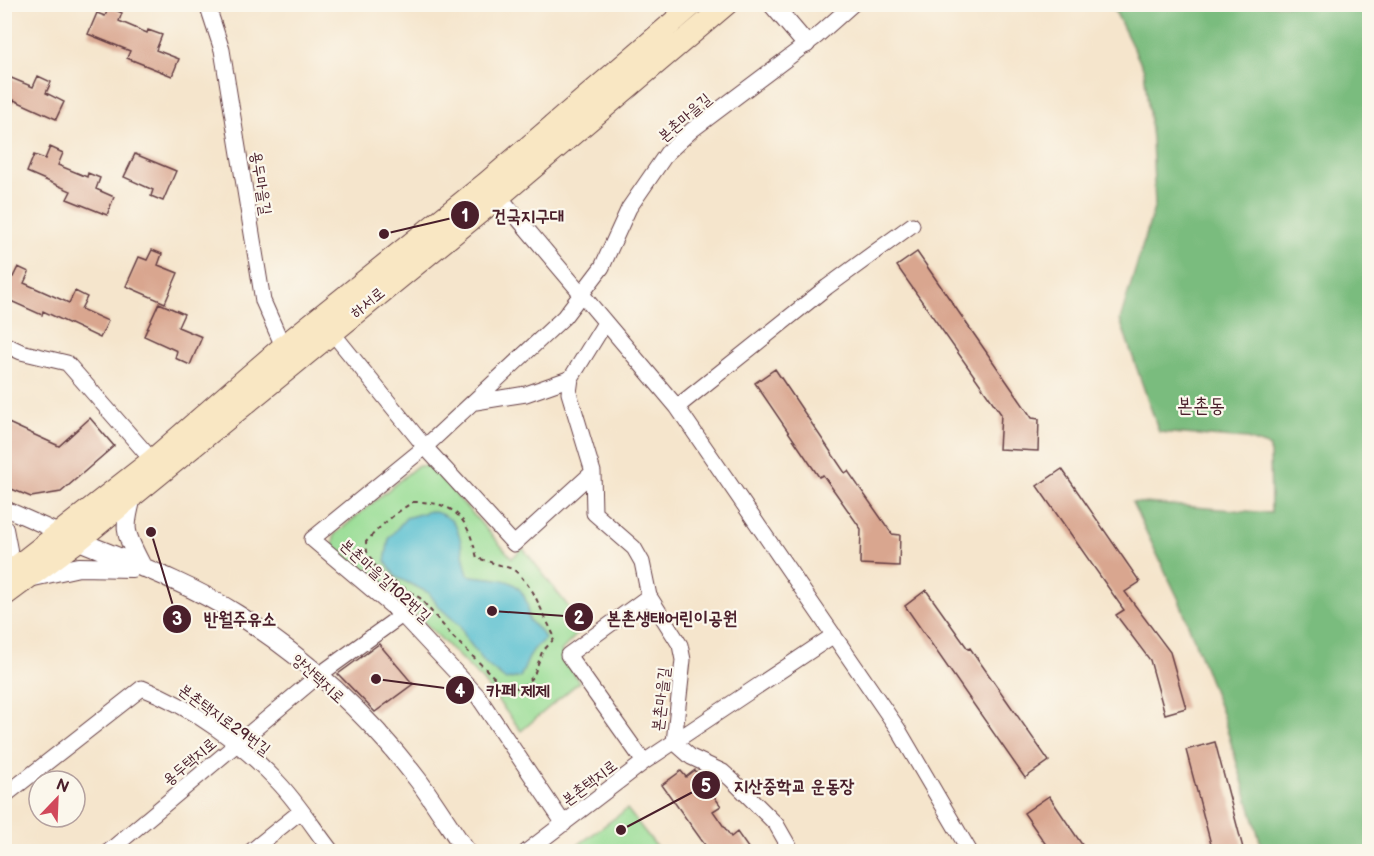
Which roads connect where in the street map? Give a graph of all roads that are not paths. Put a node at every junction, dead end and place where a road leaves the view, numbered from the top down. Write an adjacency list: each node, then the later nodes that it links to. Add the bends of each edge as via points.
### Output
1 (207, 4): 13 (street, 용두마을길, via 222,50 263,301)
2 (694, 4): 7 (main road, 하서로)
3 (727, 4): 7 (main road, 하서로)
4 (772, 4): 6 (street)
5 (853, 4): 6 (street, 본촌마을길)
6 (806, 44): 9 (street, 본촌마을길, via 667,153 629,208 602,267)
7 (493, 190): 9 (street); 11 (main road, 하서로); 13 (main road, 하서로)
8 (912, 225): 16 (street, via 827,287)
9 (582, 296): 10 (street); 15 (street, 본촌마을길102번길)
10 (605, 323): 14 (street); 16 (street)
11 (331, 331): 13 (main road, 하서로); 17 (street)
12 (4, 344): 18 (street, via 67,363)
13 (287, 355): 18 (main road, 하서로); 20 (main road, 하서로)
14 (571, 378): 15 (street, via 526,394); 19 (street, 본촌마을길, via 569,393)
15 (476, 402): 17 (street, 본촌마을길102번길)
16 (677, 407): 29 (street)
17 (425, 447): 19 (street, via 514,544); 28 (street, 본촌마을길102번길, via 312,539)
18 (152, 460): 23 (main road, 하서로)
19 (593, 472): 27 (street, 본촌마을길, via 594,513 634,548 642,562)
20 (133, 494): 23 (main road, 하서로); 24 (street, via 125,523)
21 (4, 508): 23 (street)
22 (4, 529): 25 (street)
23 (68, 537): 24 (street, 양산택지로); 25 (main road, 하서로)
24 (143, 568): 25 (street, via 79,567); 30 (street, 양산택지로, via 236,613)
25 (12, 576): 26 (main road, 하서로)
26 (4, 596)
27 (649, 596): 31 (street, 본촌마을길, via 680,645); 33 (street, via 568,655)
28 (402, 615): 30 (street, 용두택지로); 36 (street, 본촌마을길102번길, via 477,695)
29 (834, 635): 31 (street, 본촌택지로); 43 (street, via 898,729)
30 (319, 675): 32 (street, 용두택지로); 40 (street, 양산택지로, via 375,730 418,780)
31 (674, 742): 33 (street, 본촌택지로); 42 (street, 본촌마을길, via 691,757 732,780 776,824)
32 (237, 745): 34 (street, 본촌택지로29번길, via 194,714 142,688); 35 (street, 본촌택지로29번길, via 279,782); 37 (street, 용두택지로)
33 (644, 762): 36 (street, 본촌택지로)
34 (4, 796)
35 (301, 811): 38 (street); 39 (street, 본촌택지로29번길)
36 (564, 824): 41 (street, 본촌택지로)
37 (108, 852)
38 (250, 852)
39 (332, 852)
40 (467, 852)
41 (526, 852)
42 (792, 852)
43 (970, 852)

